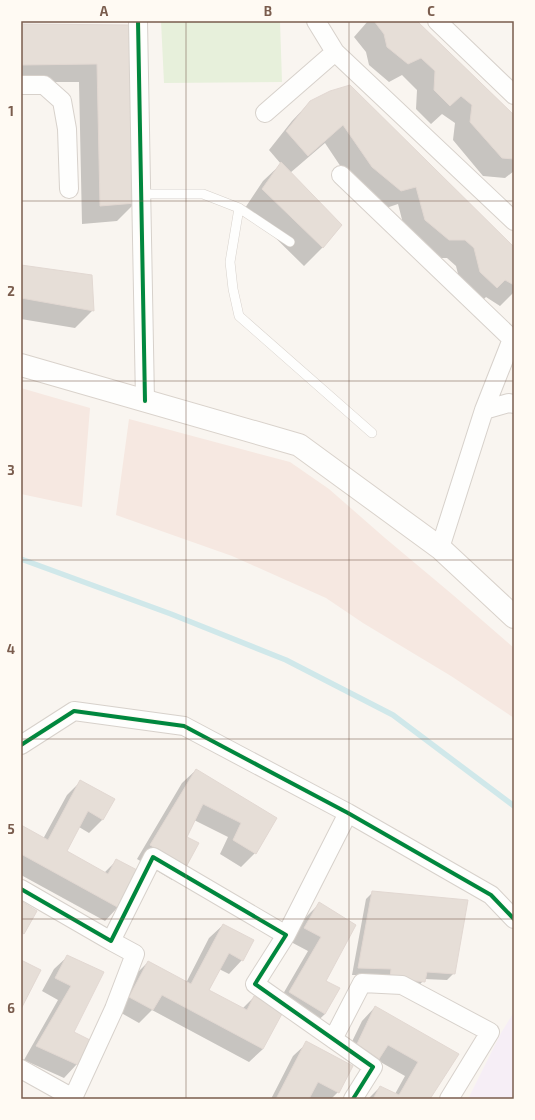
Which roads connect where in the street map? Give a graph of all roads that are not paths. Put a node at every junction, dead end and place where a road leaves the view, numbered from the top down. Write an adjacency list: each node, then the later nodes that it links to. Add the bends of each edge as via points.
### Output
1 (138, 21): 10 (street)
2 (316, 21): 4 (street)
3 (437, 21): 6 (street)
4 (335, 52): 7 (street); 12 (street)
5 (21, 86): 9 (street, via 44,85 62,101 67,129)
6 (514, 95)
7 (265, 113)
8 (341, 175): 14 (street)
9 (69, 189)
10 (141, 194): 11 (lane, via 203,194); 16 (street)
11 (239, 208): 13 (lane); 19 (lane, via 230,262 239,316)
12 (514, 221)
13 (290, 242)
14 (513, 338): 18 (street)
15 (21, 365): 16 (main road)
16 (145, 400): 20 (main road, via 298,445)
17 (514, 404): 18 (street, via 510,402)
18 (484, 410): 20 (street)
19 (372, 433)
20 (440, 548): 21 (main road)
21 (514, 617)
22 (21, 745): 23 (street, via 74,711 184,726)
23 (348, 813): 25 (street, via 491,895); 26 (street)
24 (21, 889): 27 (street)
25 (514, 920)
26 (286, 935): 27 (street, via 153,857); 28 (street, via 255,984)
27 (111, 941): 29 (street, via 135,954 114,1009 73,1098)
28 (333, 1039): 30 (street, via 373,1067); 31 (street, via 362,983 402,984 490,1032)
29 (21, 1069)
30 (353, 1099)
31 (449, 1099)

